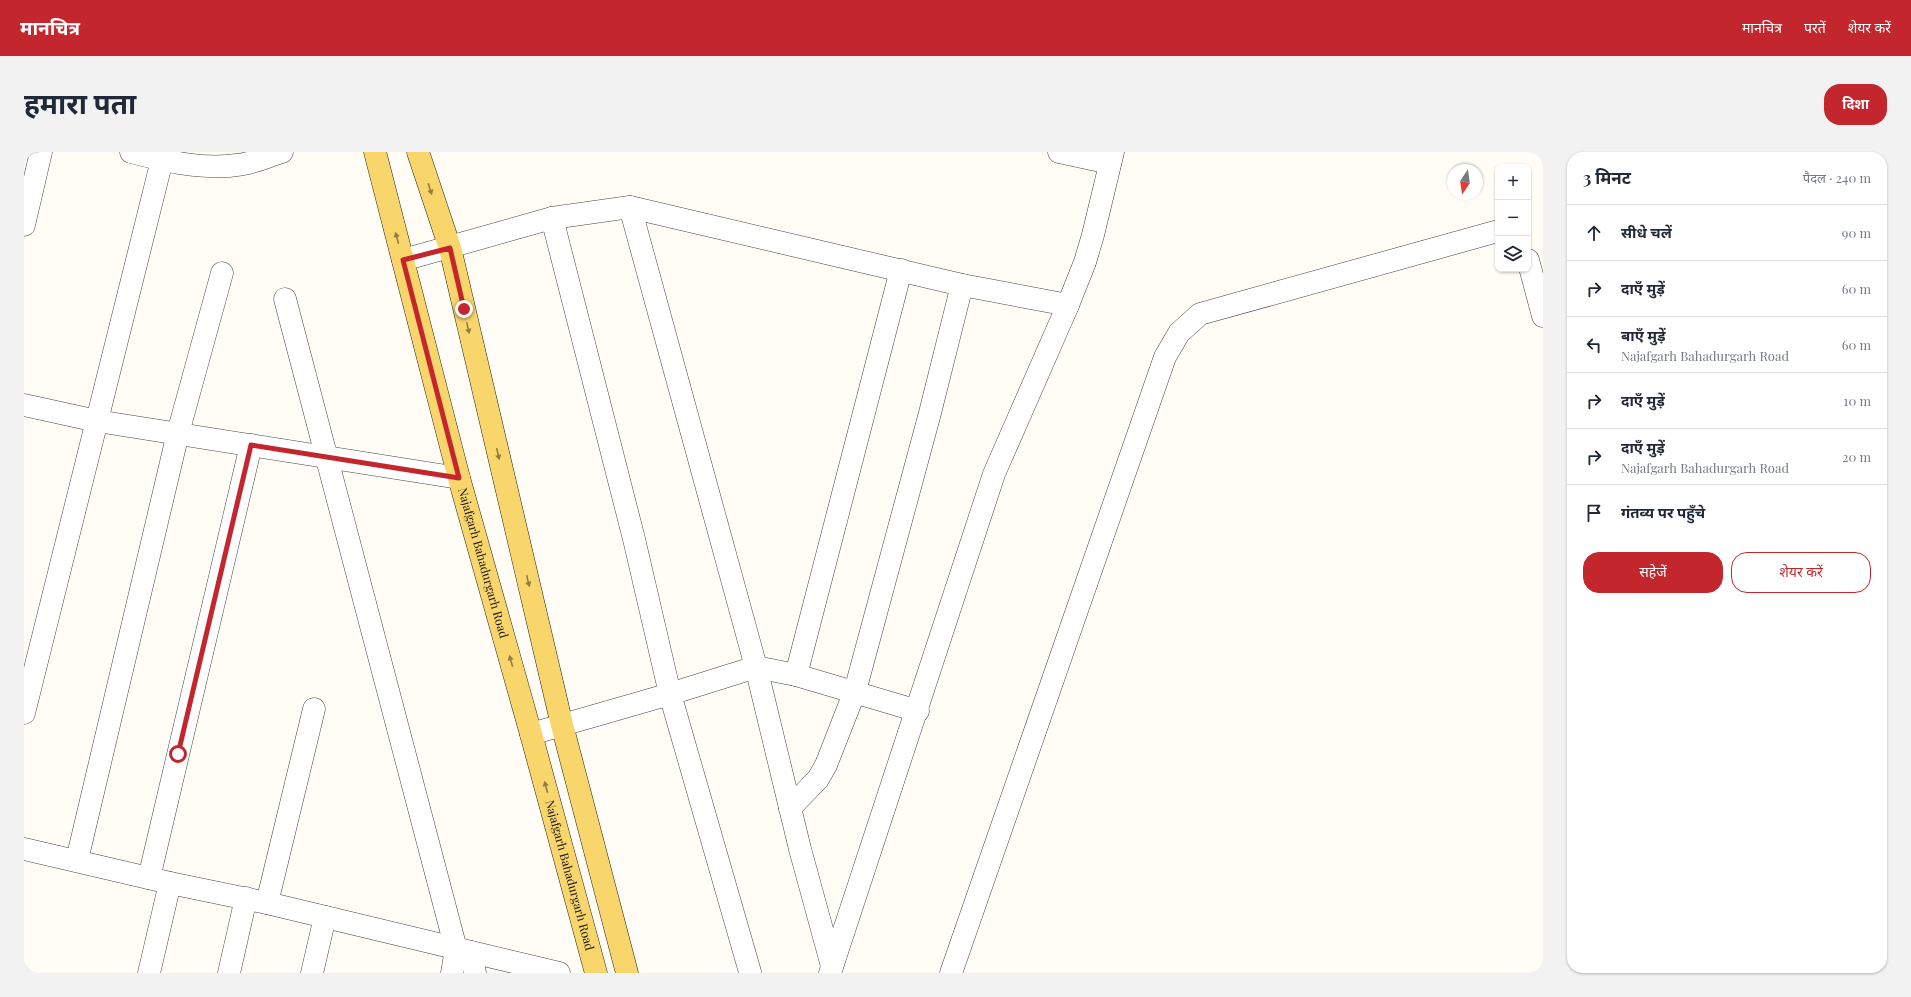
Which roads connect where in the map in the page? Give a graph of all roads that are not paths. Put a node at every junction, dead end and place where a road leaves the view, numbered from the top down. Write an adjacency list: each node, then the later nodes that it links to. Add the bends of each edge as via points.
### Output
1 (41, 152): 12 (street)
2 (131, 152): 9 (street)
3 (282, 152): 8 (street)
4 (375, 152): 15 (main road, Najafgarh Bahadurgarh Road, one-way to 4)
5 (418, 152): 14 (main road, one-way to 14)
6 (1059, 152): 7 (street)
7 (1111, 158): 21 (street, via 1093,235)
8 (236, 159): 9 (street, via 199,166)
9 (162, 160): 24 (street)
10 (630, 207): 11 (street); 16 (street); 29 (street)
11 (552, 218): 14 (street); 32 (street, via 634,539)
12 (24, 225)
13 (1495, 232): 56 (street, via 1200,314 1180,333 1165,357)
14 (450, 248): 15 (street); 36 (main road, one-way to 36)
15 (403, 260): 28 (main road, Najafgarh Bahadurgarh Road)
16 (901, 270): 19 (street); 30 (street)
17 (1531, 271): 22 (street)
18 (222, 273): 25 (street)
19 (962, 284): 21 (street); 31 (street)
20 (285, 299): 27 (street)
21 (1068, 305): 34 (street, via 994,474)
22 (1543, 316)
23 (24, 405): 24 (street)
24 (97, 421): 25 (street); 35 (street)
25 (178, 433): 26 (street); 40 (street)
26 (251, 445): 27 (street); 41 (street)
27 (328, 457): 28 (street); 45 (street)
28 (459, 478): 37 (main road, Najafgarh Bahadurgarh Road, one-way to 28)
29 (756, 667): 30 (street); 32 (street); 38 (street)
30 (796, 675): 31 (street)
31 (854, 691): 34 (street); 38 (street, via 826,765 818,779)
32 (670, 694): 36 (street); 47 (street)
33 (314, 709): 43 (street)
34 (918, 711): 46 (street)
35 (24, 713)
36 (562, 725): 37 (street); 55 (main road)
37 (531, 734): 54 (main road, Najafgarh Bahadurgarh Road, one-way to 37)
38 (790, 808): 46 (street)
39 (24, 849): 40 (street)
40 (77, 860): 41 (street)
41 (149, 878): 42 (street)
42 (170, 883): 43 (street); 48 (street)
43 (257, 900): 44 (street); 49 (street)
44 (325, 917): 45 (street); 50 (street)
45 (464, 951): 51 (street); 52 (street); 53 (street)
46 (831, 970)
47 (750, 972)
48 (149, 973)
49 (229, 973)
50 (312, 973)
51 (452, 973)
52 (475, 973)
53 (559, 973)
54 (596, 973)
55 (627, 973)
56 (951, 973)

